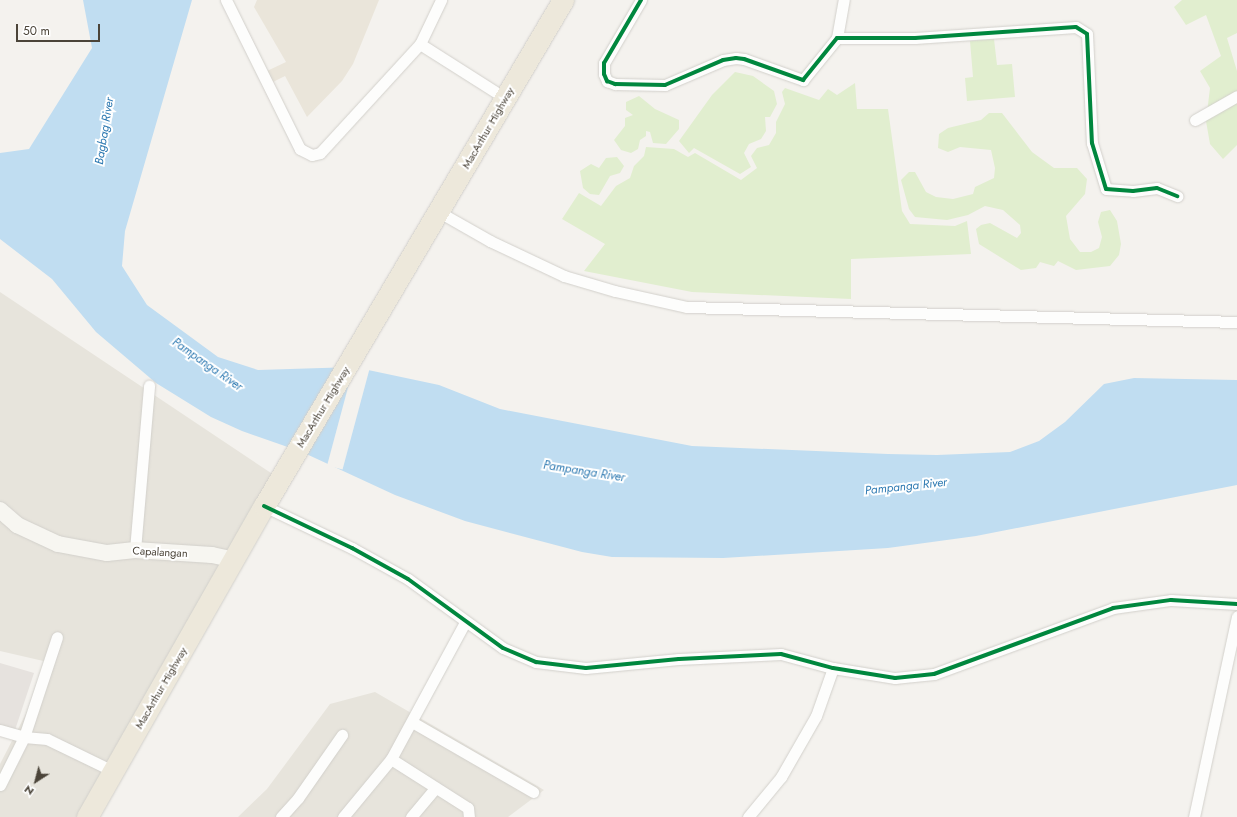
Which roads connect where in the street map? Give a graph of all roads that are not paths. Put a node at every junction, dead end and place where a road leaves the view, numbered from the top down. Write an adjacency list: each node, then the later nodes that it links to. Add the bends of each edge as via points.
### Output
1 (226, 0): 7 (street, via 300,149 312,155 320,152)
2 (441, 0): 7 (street)
3 (563, 0): 9 (highway, MacArthur Highway)
4 (642, 0): 6 (street, via 604,64 607,81 615,84 665,85 723,60 736,58 803,80)
5 (844, 0): 6 (street)
6 (837, 38): 11 (street, via 915,38 1076,26 1086,34 1092,143 1106,189 1133,191 1157,188)
7 (420, 44): 9 (street)
8 (1237, 96): 10 (street)
9 (505, 98): 12 (highway, MacArthur Highway)
10 (1195, 120)
11 (1177, 196)
12 (436, 217): 13 (street, via 564,276 615,291 687,307); 15 (highway, MacArthur Highway)
13 (1237, 322)
14 (149, 386): 17 (street)
15 (264, 506): 18 (highway, MacArthur Highway); 21 (street, via 388,568)
16 (0, 510): 17 (street, Capalangan, via 17,525 58,544 107,553)
17 (134, 550): 18 (street, Capalangan, via 212,555)
18 (235, 560): 29 (highway, MacArthur Highway)
19 (1237, 604): 23 (street, via 1171,600 1112,608 934,674 895,678)
20 (1237, 617): 39 (street)
21 (465, 622): 23 (street, via 503,648 536,662 586,668 679,659 781,654); 24 (street)
22 (57, 637): 27 (street)
23 (833, 668): 38 (street, via 816,716 781,777)
24 (412, 722): 28 (street); 32 (street)
25 (0, 730): 27 (street)
26 (342, 735): 34 (street, via 298,798)
27 (24, 737): 29 (street, via 47,739); 30 (street)
28 (391, 759): 31 (street); 35 (street)
29 (113, 771): 33 (highway, MacArthur Highway)
30 (0, 785)
31 (435, 788): 36 (street); 37 (street, via 468,808)
32 (533, 792)
33 (87, 817)
34 (281, 817)
35 (344, 817)
36 (411, 817)
37 (469, 817)
38 (748, 817)
39 (1194, 817)

